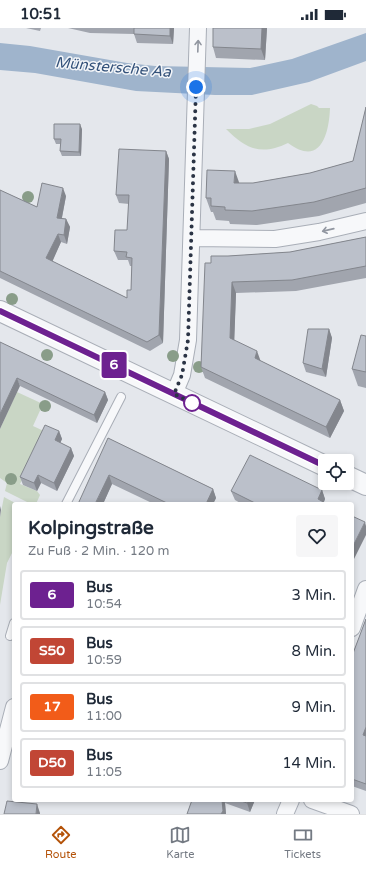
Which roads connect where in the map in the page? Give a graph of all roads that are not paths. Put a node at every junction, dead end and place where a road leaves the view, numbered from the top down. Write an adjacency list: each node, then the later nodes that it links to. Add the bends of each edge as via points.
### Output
1 (198, 28): 3 (street, one-way to 1)
2 (366, 221): 3 (street, one-way to 3, via 275,239)
3 (192, 238): 5 (street, via 188,340 182,375)
4 (0, 311): 5 (street)
5 (174, 394): 7 (street)
6 (121, 397): 10 (lane)
7 (318, 463)
8 (354, 479): 9 (street)
9 (366, 485)
10 (67, 502)
11 (366, 589): 12 (street)
12 (354, 622)
13 (12, 630): 14 (lane)
14 (10, 636)
15 (12, 715): 16 (street)
16 (0, 760)
17 (290, 802): 19 (street)
18 (318, 802): 20 (street)
19 (286, 814)
20 (351, 814)

